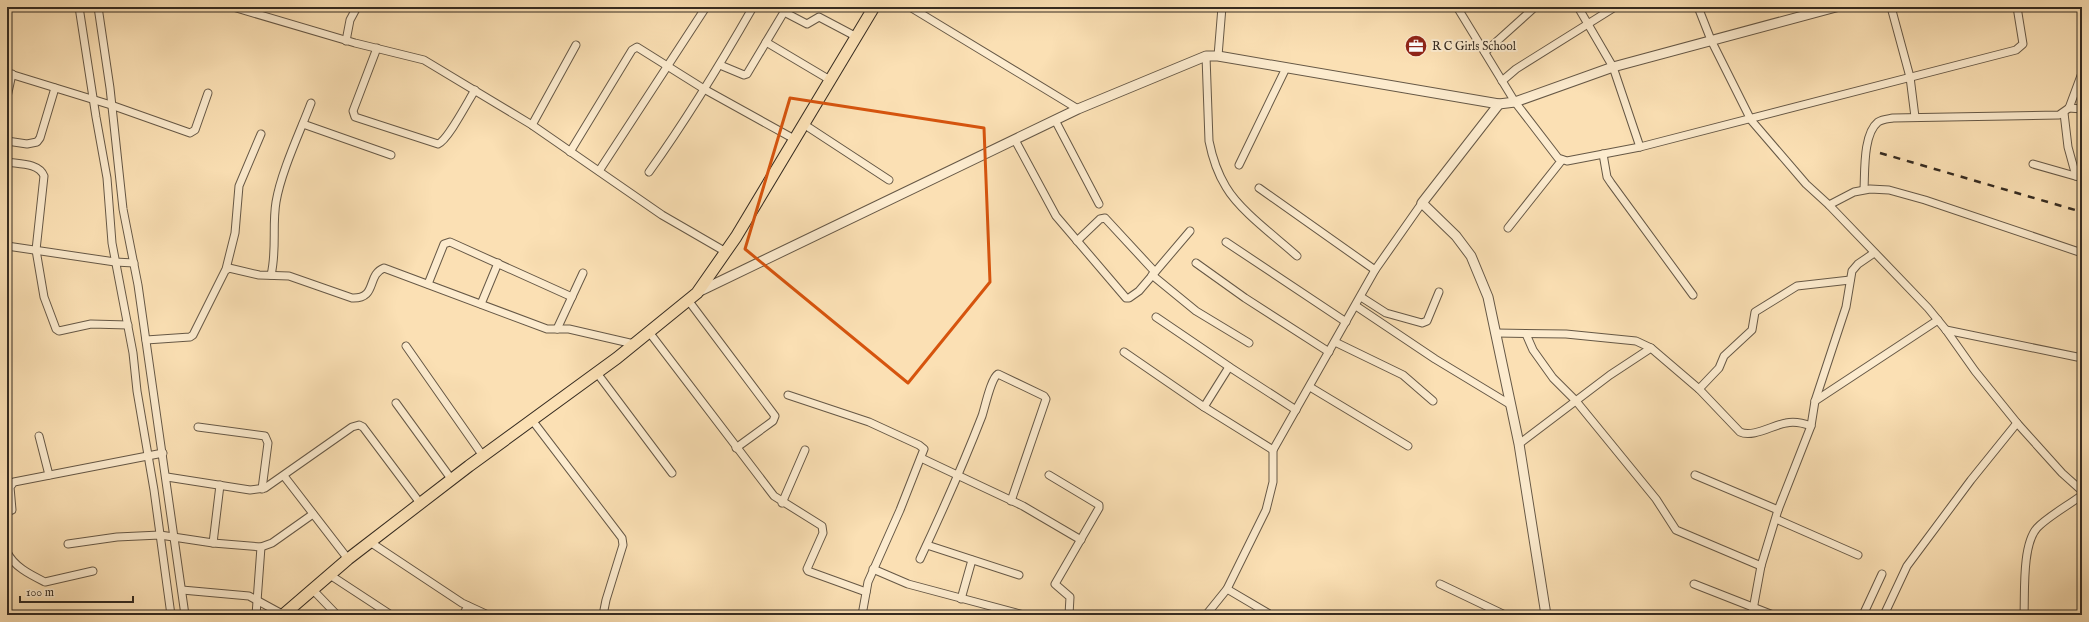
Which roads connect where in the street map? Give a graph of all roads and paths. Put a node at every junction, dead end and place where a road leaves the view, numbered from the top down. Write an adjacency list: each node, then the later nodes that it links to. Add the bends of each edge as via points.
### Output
1 (79, 7): 43 (street)
2 (98, 7): 43 (street)
3 (233, 7): 22 (street)
4 (357, 7): 22 (street, via 350,20)
5 (706, 7): 30 (street)
6 (753, 7): 29 (street)
7 (874, 7): 20 (main road)
8 (910, 7): 47 (street)
9 (1222, 7): 28 (street)
10 (1457, 7): 26 (street)
11 (1535, 7): 26 (street)
12 (1578, 7): 19 (street)
13 (1616, 7): 19 (street)
14 (1698, 7): 21 (street)
15 (1836, 7): 21 (street)
16 (1891, 7): 35 (street)
17 (2017, 7): 35 (street, via 2023,44 2019,49)
18 (785, 9): 20 (street, via 808,24 821,18); 23 (street)
19 (1587, 24): 31 (street); 37 (street, via 1516,69)
20 (855, 36): 36 (main road)
21 (1711, 40): 31 (street); 52 (street)
22 (346, 41): 25 (street)
23 (766, 42): 29 (street, via 745,75); 36 (street)
24 (576, 45): 54 (street)
25 (376, 48): 40 (street, via 424,60); 40 (street, via 353,111 355,117 438,144 452,128)
26 (1485, 52): 37 (street)
27 (1206, 56): 28 (street); 47 (street); 86 (street, via 1209,141 1226,187 1239,203)
28 (1218, 56): 32 (street)
29 (720, 65): 39 (street)
30 (668, 67): 39 (street); 61 (street, via 638,48 632,50); 68 (street)
31 (1613, 67): 44 (street); 60 (street)
32 (1286, 68): 46 (street); 67 (street)
33 (2082, 73): 49 (street)
34 (10, 74): 38 (street); 42 (street)
35 (1910, 77): 50 (street); 52 (street)
36 (830, 80): 55 (main road)
37 (1502, 81): 44 (street)
38 (55, 88): 43 (street); 59 (street, via 37,142 27,144)
39 (704, 89): 57 (street); 69 (street)
40 (475, 90): 54 (street)
41 (208, 93): 43 (street, via 194,130 190,133)
42 (7, 97)
43 (102, 102): 87 (street, via 123,209); 87 (street, via 110,224)
44 (1515, 102): 46 (street); 64 (street)
45 (311, 103): 53 (street)
46 (1499, 104): 74 (street)
47 (1078, 109): 51 (street)
48 (2082, 109): 49 (street)
49 (2067, 111): 50 (street, via 2059,115); 70 (street, via 2068,147)
50 (1915, 117): 73 (street, via 1883,120 1873,128 1868,138)
51 (1055, 120): 58 (street); 75 (street)
52 (1751, 120): 60 (street); 76 (street, via 1806,184)
53 (303, 124): 63 (street); 94 (street, via 278,192 274,216 275,254)
54 (532, 125): 61 (street)
55 (805, 125): 57 (main road); 71 (street)
56 (261, 134): 90 (street, via 239,186 235,233)
57 (796, 140): 83 (main road)
58 (1015, 140): 79 (street, via 1056,216); 97 (street)
59 (7, 141)
60 (1640, 147): 62 (street)
61 (570, 152): 68 (street)
62 (1603, 154): 64 (street); 99 (street, via 1607,177)
63 (391, 155)
64 (1562, 160): 77 (street)
65 (7, 162): 82 (street, via 36,166 44,176)
66 (2033, 164): 70 (street)
67 (1239, 165)
68 (599, 171): 83 (street, via 662,215)
69 (649, 172)
70 (2079, 177)
71 (889, 180)
72 (1259, 188): 91 (street)
73 (1864, 189): 76 (street); 85 (street, via 1889,190 1925,200)
74 (1422, 203): 91 (street); 112 (street, via 1456,236 1471,256 1488,297)
75 (1099, 204)
76 (1830, 205): 84 (street)
77 (1508, 228)
78 (1190, 231): 93 (street)
79 (1077, 242): 93 (street, via 1100,219 1105,218); 93 (street, via 1126,298 1139,291)
80 (1226, 242): 107 (street)
81 (7, 246): 82 (street)
82 (36, 250): 87 (street); 108 (street, via 44,296 57,330 91,324)
83 (726, 252): 97 (main road)
84 (1874, 253): 95 (street, via 1854,268); 106 (street)
85 (2082, 253)
86 (1297, 256)
87 (124, 262): 108 (street); 114 (street)
88 (1196, 262): 121 (street, via 1245,298)
89 (498, 263): 96 (street, via 447,242); 100 (street); 103 (street)
90 (226, 269): 94 (street); 114 (street, via 193,335)
91 (1376, 270): 101 (street)
92 (583, 273): 100 (street)
93 (1154, 273): 116 (street, via 1196,311)
94 (271, 275): 96 (street, via 289,276 352,298 364,297 376,272 384,268)
95 (1850, 280): 126 (street, via 1796,286 1755,312 1752,330 1724,356 1719,368); 130 (street, via 1846,307)
96 (428, 284): 103 (street)
97 (697, 292): 102 (main road)
98 (1439, 292): 101 (street, via 1427,321 1422,323 1386,313)
99 (1693, 295)
100 (572, 297): 109 (street)
101 (1361, 297): 104 (street)
102 (688, 300): 111 (main road); 142 (street, via 775,416 773,421)
103 (481, 304): 109 (street, via 547,329)
104 (1356, 306): 107 (street); 132 (street, via 1435,359)
105 (1156, 317): 123 (street)
106 (1938, 320): 110 (street); 130 (street)
107 (1346, 322): 115 (street)
108 (128, 325): 145 (street)
109 (557, 329): 117 (street, via 569,329)
110 (1946, 330): 122 (street); 136 (street)
111 (649, 332): 117 (main road); 142 (street)
112 (1496, 333): 113 (street); 132 (street)
113 (1526, 334): 119 (street, via 1566,334 1597,339 1632,340); 129 (street, via 1533,350 1553,378)
114 (146, 340): 145 (street)
115 (1335, 342): 121 (street); 128 (street, via 1403,375)
116 (1249, 343)
117 (634, 344): 124 (main road)
118 (406, 346): 146 (street)
119 (1651, 348): 126 (street); 129 (street)
120 (1124, 352): 133 (street)
121 (1329, 352): 125 (street)
122 (2082, 358)
123 (1229, 368): 133 (street); 134 (street)
124 (597, 373): 135 (main road); 148 (street)
125 (1310, 387): 134 (street); 141 (street)
126 (1699, 389): 137 (street, via 1744,434 1787,422)
127 (788, 395): 147 (street, via 869,422 919,445 924,449)
128 (1433, 401)
129 (1576, 401): 140 (street); 179 (street, via 1656,499 1676,530)
130 (1815, 401): 137 (street)
131 (396, 402): 155 (street)
132 (1511, 405): 140 (street)
133 (1204, 407): 144 (street)
134 (1296, 410): 144 (street)
135 (532, 420): 146 (main road); 203 (street, via 622,538 623,545)
136 (2017, 423): 158 (street); 213 (street, via 1907,566)
137 (1811, 426): 163 (street)
138 (198, 427): 157 (street, via 265,436 268,443)
139 (39, 436): 149 (street)
140 (1519, 444): 210 (street)
141 (1408, 446)
142 (736, 448): 162 (street, via 766,487)
143 (804, 450): 162 (street)
144 (1273, 450): 187 (street, via 1273,482 1266,510)
145 (155, 454): 149 (street); 154 (street); 167 (street)
146 (483, 456): 155 (main road)
147 (921, 458): 153 (street); 180 (street)
148 (672, 473)
149 (49, 475): 164 (street, via 11,484 13,507)
150 (1049, 475): 168 (street, via 1099,505)
151 (1695, 475): 163 (street)
152 (284, 476): 157 (street); 161 (street, via 352,427 359,425); 165 (street)
153 (958, 476): 160 (street); 160 (street, via 994,378 998,374 1002,375 1046,399); 172 (street)
154 (167, 477): 156 (street); 167 (street)
155 (452, 480): 161 (main road)
156 (220, 485): 157 (street, via 250,490); 170 (street)
157 (262, 489)
158 (2082, 492)
159 (2082, 495): 214 (street, via 2042,523 2033,534 2026,559)
160 (1011, 501): 168 (street)
161 (420, 503): 169 (main road)
162 (782, 503): 190 (street, via 824,528 807,569 809,573)
163 (1778, 510): 166 (street)
164 (7, 512)
165 (312, 514): 173 (street, via 272,543); 176 (street)
166 (1776, 519): 175 (street); 179 (street)
167 (167, 536): 170 (street); 171 (street, via 117,538); 188 (street); 195 (street)
168 (1081, 540): 206 (street, via 1055,584 1070,597)
169 (370, 542): 176 (main road); 193 (street)
170 (213, 543): 173 (street)
171 (68, 544)
172 (927, 545): 177 (street); 178 (street)
173 (261, 547): 191 (street)
174 (7, 552): 181 (street, via 22,570 44,582)
175 (1858, 555)
176 (348, 559): 183 (main road)
177 (920, 559)
178 (972, 560): 184 (street); 192 (street)
179 (1761, 566): 194 (street)
180 (873, 569): 190 (street); 192 (street, via 908,584)
181 (94, 571)
182 (1882, 574): 212 (street)
183 (330, 575): 189 (main road); 200 (street)
184 (1018, 576)
185 (1440, 584): 209 (street)
186 (1694, 584): 194 (street)
187 (1227, 589): 207 (street); 208 (street)
188 (182, 590): 191 (street); 196 (street)
189 (313, 590): 198 (main road); 199 (street)
190 (866, 592): 204 (street)
191 (256, 598): 197 (street); 198 (street)
192 (961, 599): 205 (street)
193 (468, 606): 201 (street); 202 (street)
194 (1753, 612): 211 (street)
195 (171, 615)
196 (185, 615)
197 (256, 615)
198 (284, 615)
199 (337, 615)
200 (391, 615)
201 (462, 615)
202 (488, 615)
203 (603, 615)
204 (862, 615)
205 (1024, 615)
206 (1069, 615)
207 (1206, 615)
208 (1271, 615)
209 (1505, 615)
210 (1546, 615)
211 (1773, 615)
212 (1863, 615)
213 (1884, 615)
214 (2024, 615)

